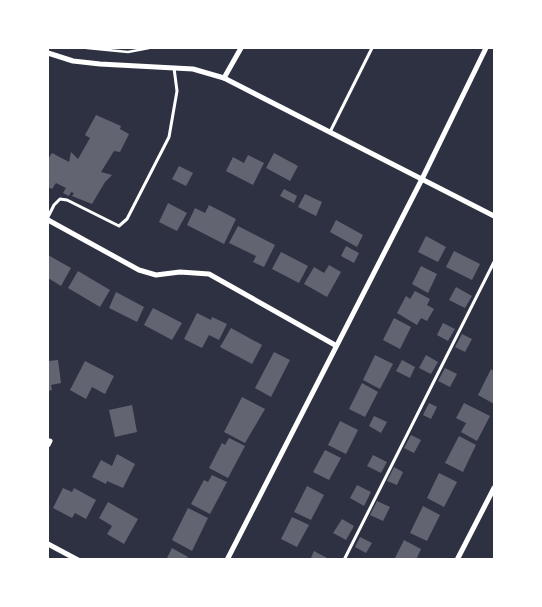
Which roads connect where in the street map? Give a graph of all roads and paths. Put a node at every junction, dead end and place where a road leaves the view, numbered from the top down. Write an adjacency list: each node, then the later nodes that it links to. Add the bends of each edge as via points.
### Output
1 (87, 48): 2 (path, via 128,52)
2 (149, 48)
3 (241, 48): 8 (street)
4 (372, 48): 9 (lane)
5 (486, 48): 10 (street)
6 (48, 53): 7 (street, via 91,64)
7 (174, 67): 8 (street); 12 (lane, via 177,91 169,137 127,219 118,226 60,199)
8 (224, 78): 9 (street)
9 (330, 132): 10 (street)
10 (422, 179): 11 (street); 14 (street)
11 (494, 216)
12 (48, 218): 14 (street, via 139,270 156,275 180,272 209,274)
13 (494, 262): 19 (lane)
14 (335, 345): 18 (street)
15 (494, 488): 20 (street)
16 (48, 544): 17 (street)
17 (78, 560)
18 (226, 560)
19 (344, 560)
20 (457, 560)

